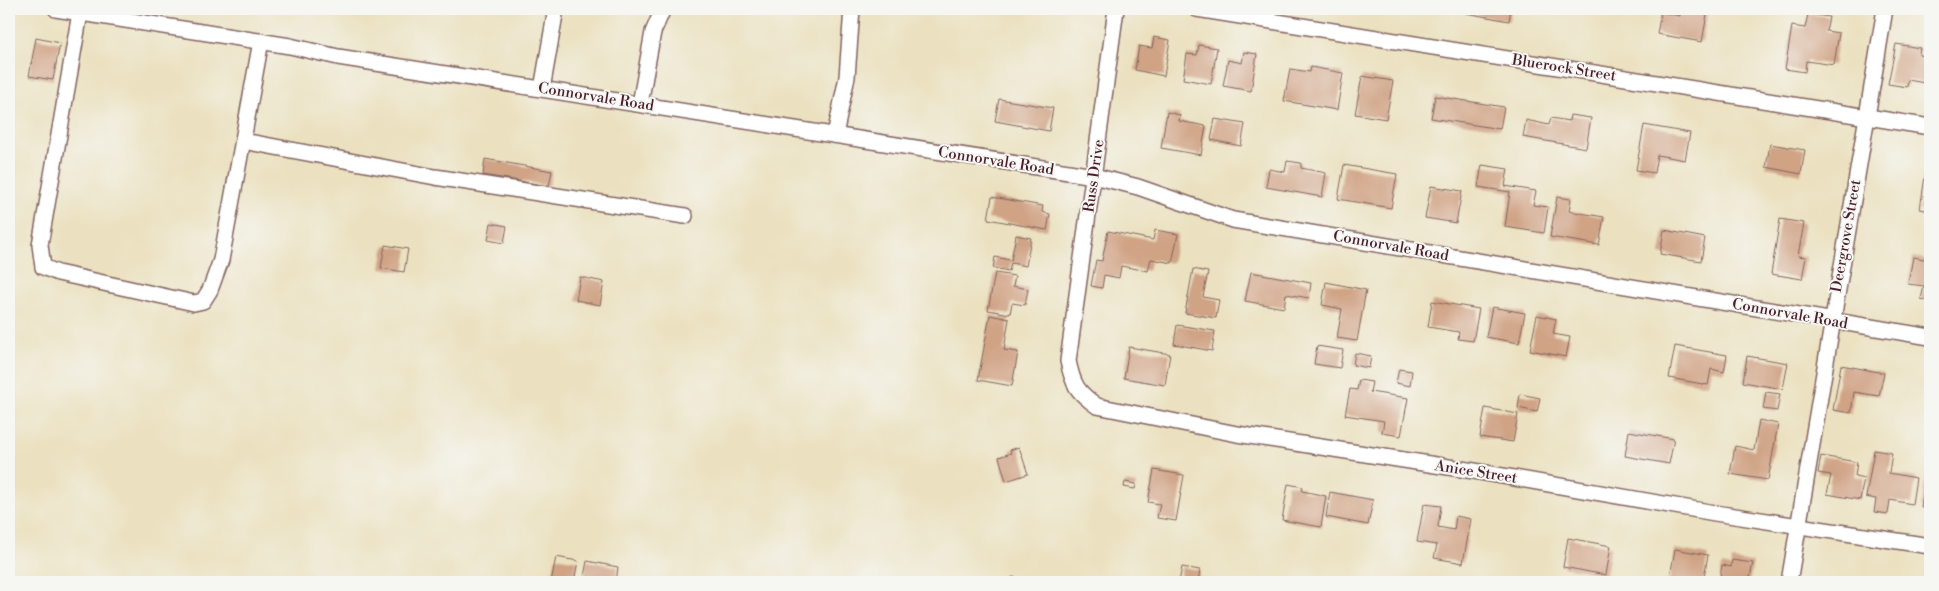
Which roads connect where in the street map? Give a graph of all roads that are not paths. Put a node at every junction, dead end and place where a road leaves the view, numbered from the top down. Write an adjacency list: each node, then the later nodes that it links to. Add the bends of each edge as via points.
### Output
1 (56, 9): 8 (street, Connorvale Road)
2 (556, 9): 10 (street)
3 (663, 9): 11 (street, via 653,32)
4 (852, 9): 14 (street, via 847,77)
5 (1116, 9): 16 (street, Russ Drive)
6 (1197, 9): 12 (street, Bluerock Street)
7 (1885, 9): 12 (street, Deergrove Street)
8 (80, 13): 9 (street, Connorvale Road); 15 (street, via 40,245 43,266 58,273 194,303 203,301 221,260)
9 (260, 41): 10 (street, Connorvale Road, via 338,57); 15 (street)
10 (542, 89): 11 (street, Connorvale Road)
11 (640, 104): 14 (street, Connorvale Road)
12 (1866, 117): 13 (street, Bluerock Street); 18 (street, Deergrove Street)
13 (1930, 128)
14 (835, 135): 16 (street, Connorvale Road)
15 (243, 141): 17 (street)
16 (1094, 176): 18 (street, Connorvale Road, via 1138,187 1233,220); 20 (street, Russ Drive)
17 (686, 216)
18 (1832, 322): 19 (street, Connorvale Road); 21 (street, Deergrove Street)
19 (1930, 338)
20 (1070, 342): 21 (street, Anice Street, via 1068,361 1073,383 1097,406 1237,434)
21 (1799, 526): 22 (street, Anice Street); 23 (street, Deergrove Street)
22 (1930, 546)
23 (1789, 582)

